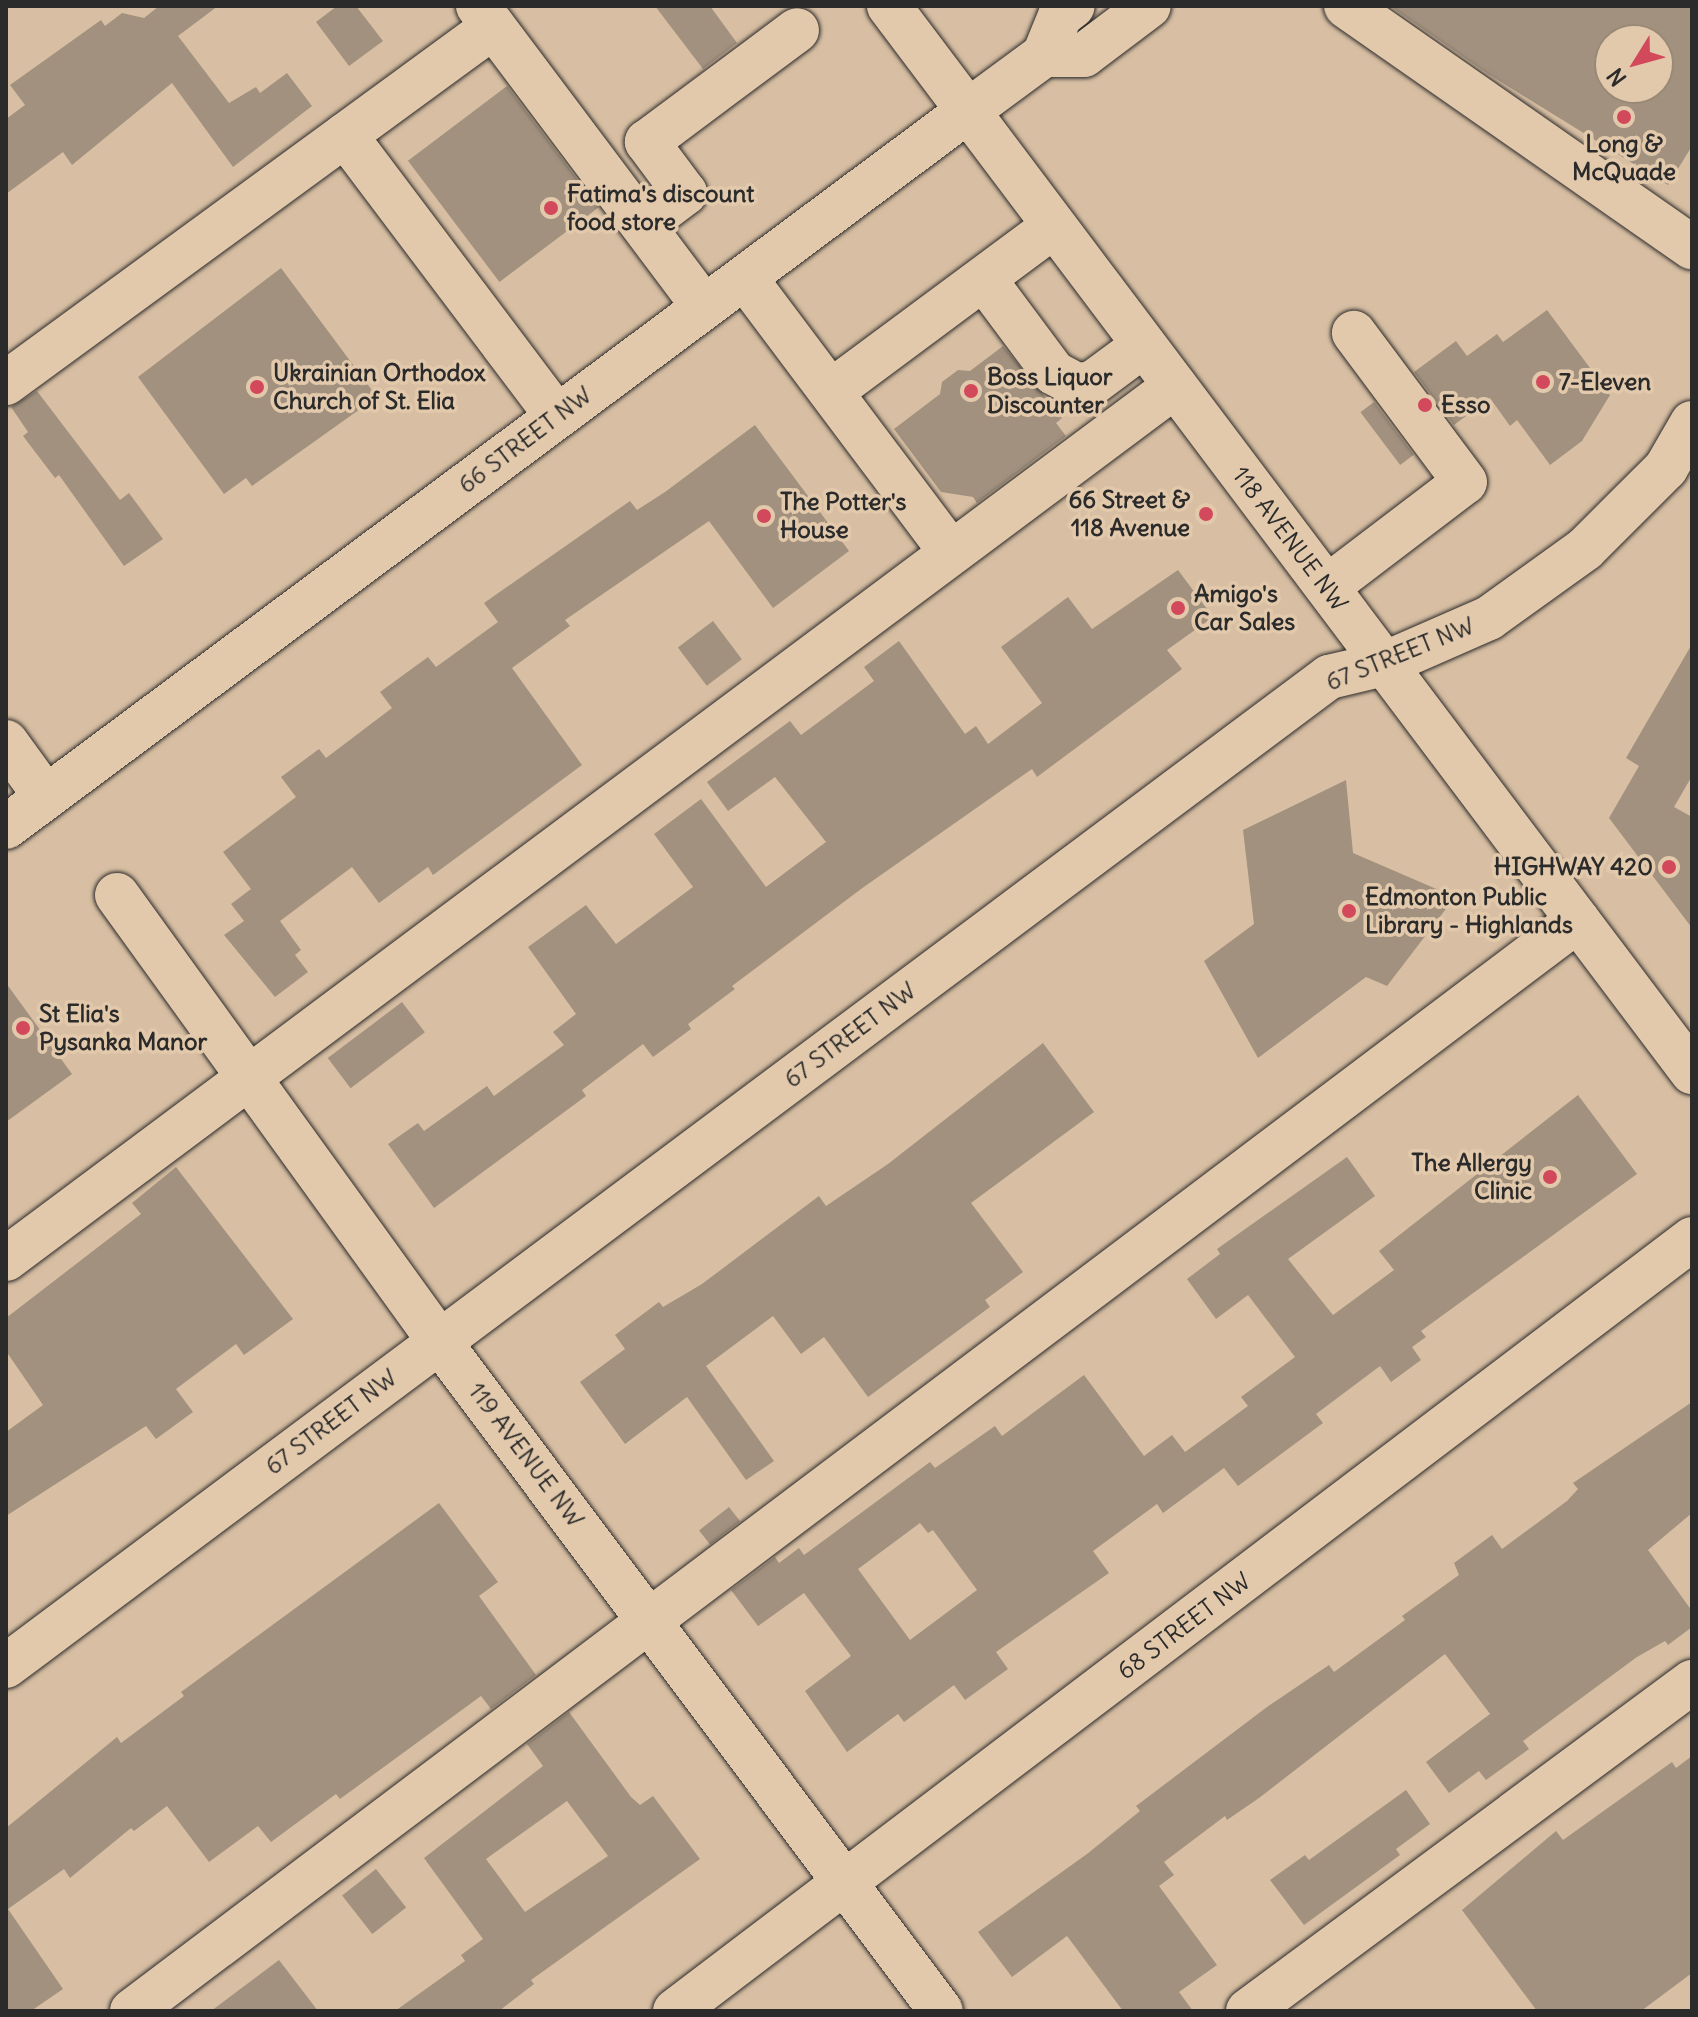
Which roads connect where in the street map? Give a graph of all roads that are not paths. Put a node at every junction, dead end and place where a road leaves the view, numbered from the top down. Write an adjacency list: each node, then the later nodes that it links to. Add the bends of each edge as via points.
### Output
1 (889, 6): 8 (street, 118 AVENUE NW)
2 (1073, 6): 7 (street, via 1060,16)
3 (1149, 6): 7 (street, via 1084,55)
4 (1346, 6): 12 (street)
5 (486, 16): 9 (street); 10 (street)
6 (797, 30): 10 (street, via 647,142 685,193)
7 (1044, 55): 8 (street, 66 STREET NW)
8 (968, 111): 11 (street, 118 AVENUE NW); 13 (street, 66 STREET NW)
9 (345, 135): 19 (street); 22 (street)
10 (643, 225): 15 (street)
11 (1054, 226): 14 (street); 17 (street, 118 AVENUE NW)
12 (1692, 247)
13 (745, 278): 15 (street, 66 STREET NW); 21 (street)
14 (984, 279): 18 (street, via 1054,373 1078,386); 21 (street)
15 (704, 307): 22 (street, 66 STREET NW)
16 (1354, 333): 27 (street, via 1465,482)
17 (1144, 345): 18 (street); 20 (street, 118 AVENUE NW)
18 (1094, 382): 24 (street)
19 (6, 383)
20 (1175, 386): 24 (street); 27 (street, 118 AVENUE NW)
21 (833, 390): 26 (street)
22 (557, 416): 30 (street, 66 STREET NW)
23 (1692, 423): 25 (street, 67 STREET NW)
24 (1124, 426): 26 (street)
25 (1679, 476): 28 (street, 67 STREET NW, via 1489,618)
26 (951, 552): 35 (street)
27 (1327, 587): 28 (street, 118 AVENUE NW)
28 (1384, 664): 33 (street, 118 AVENUE NW); 38 (street, 67 STREET NW, via 1329,677)
29 (6, 742): 30 (street)
30 (46, 797): 31 (street, 66 STREET NW)
31 (6, 827)
32 (117, 895): 35 (street, 119 AVENUE NW)
33 (1578, 920): 34 (street, 118 AVENUE NW); 39 (street)
34 (1689, 1061)
35 (249, 1077): 37 (street); 38 (street, 119 AVENUE NW)
36 (1692, 1239): 42 (street, 68 STREET NW)
37 (6, 1259)
38 (439, 1341): 39 (street, 119 AVENUE NW); 40 (street, 67 STREET NW)
39 (650, 1620): 42 (street, 119 AVENUE NW); 43 (street)
40 (6, 1666)
41 (1692, 1682): 46 (street)
42 (847, 1884): 44 (street, 68 STREET NW); 45 (street, 119 AVENUE NW)
43 (132, 2011)
44 (675, 2011)
45 (941, 2011)
46 (1248, 2011)

